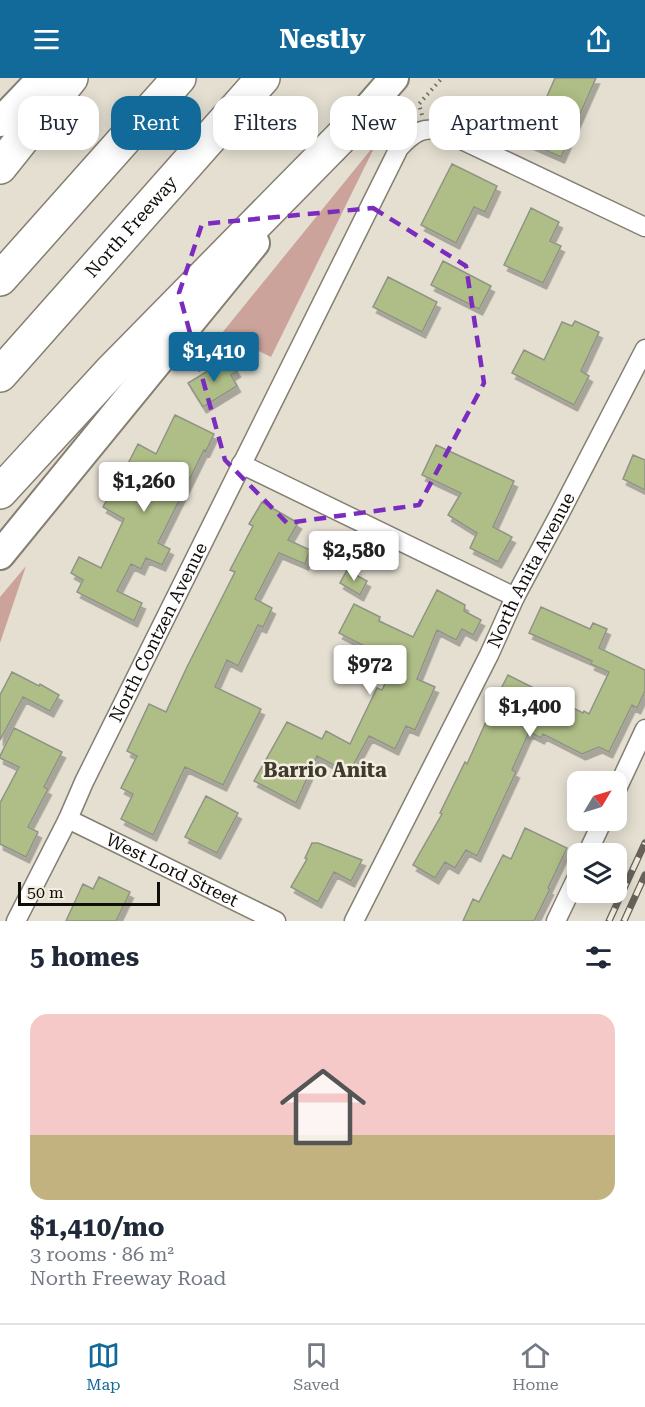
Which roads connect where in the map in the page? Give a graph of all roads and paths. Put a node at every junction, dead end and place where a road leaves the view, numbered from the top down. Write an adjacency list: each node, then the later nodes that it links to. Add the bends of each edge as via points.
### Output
1 (42, 78): 8 (main road)
2 (71, 78): 12 (highway)
3 (179, 78): 14 (highway)
4 (263, 78): 16 (highway, North Freeway)
5 (394, 78): 7 (main road)
6 (442, 78): 9 (path, via 419,104)
7 (378, 96)
8 (0, 122)
9 (427, 130): 13 (street, via 445,132); 17 (street, North Contzen Avenue, via 409,137 399,148)
10 (330, 148): 18 (highway, via 113,369)
11 (331, 150): 19 (main road)
12 (0, 167)
13 (645, 227)
14 (0, 279)
15 (645, 349): 20 (street, North Anita Avenue)
16 (0, 375)
17 (241, 464): 20 (street); 23 (street, North Contzen Avenue)
18 (0, 492)
19 (0, 555)
20 (515, 597): 27 (street, North Anita Avenue)
21 (645, 729): 22 (street)
22 (625, 771)
23 (68, 819): 25 (street, North Contzen Avenue); 26 (street, West Lord Street)
24 (567, 898): 28 (street)
25 (16, 921)
26 (276, 921)
27 (354, 921)
28 (556, 921)

